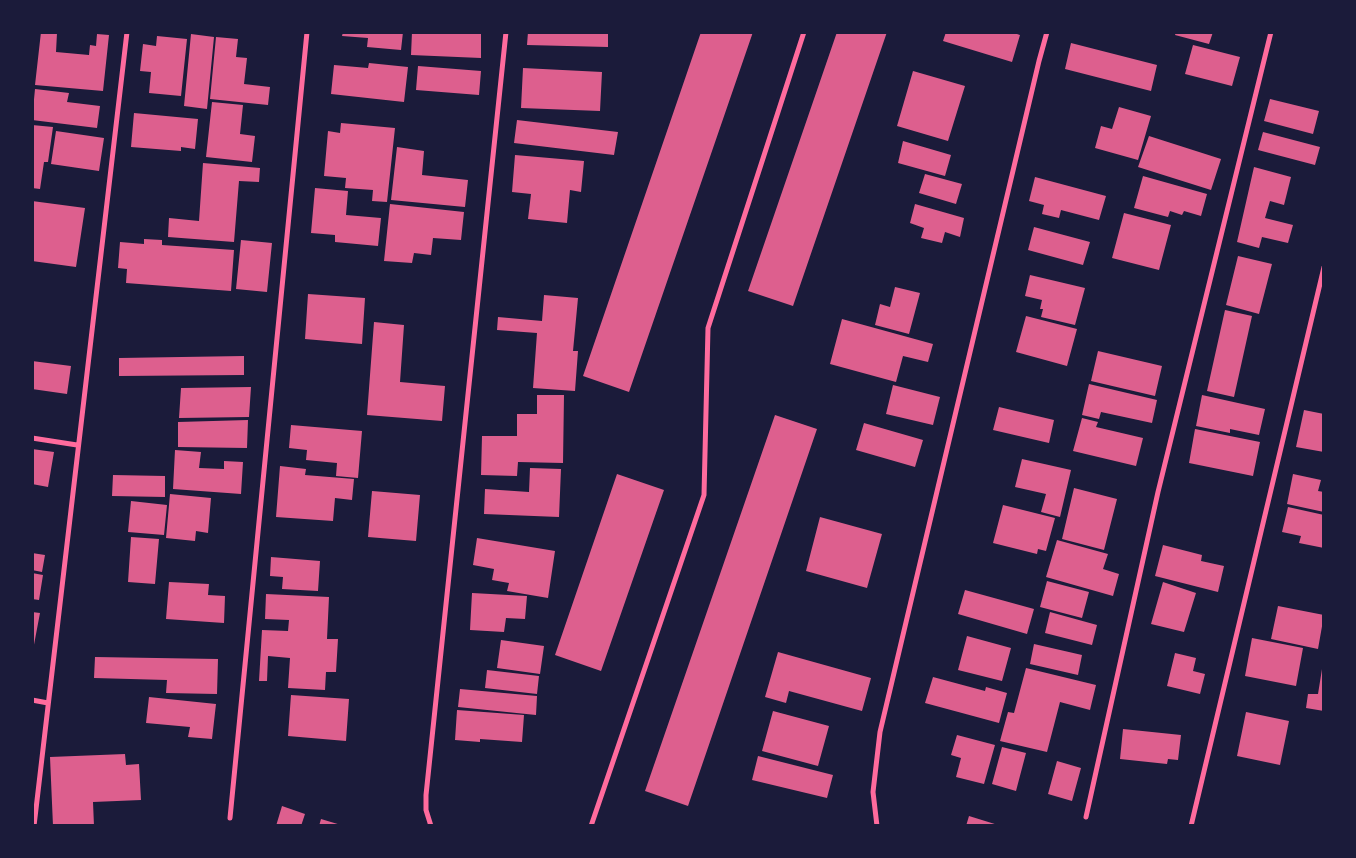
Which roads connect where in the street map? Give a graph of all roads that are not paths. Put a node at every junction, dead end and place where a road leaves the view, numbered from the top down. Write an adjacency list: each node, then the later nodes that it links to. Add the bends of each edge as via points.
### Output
1 (126, 32): 9 (street)
2 (307, 32): 12 (street)
3 (506, 32): 15 (street, via 426,795)
4 (804, 32): 16 (street, via 708,328 704,495)
5 (1047, 32): 17 (street, via 880,732 873,792)
6 (1271, 32): 13 (street, via 1158,492)
7 (1324, 266): 18 (street)
8 (32, 438): 9 (street)
9 (77, 445): 11 (street)
10 (32, 700): 11 (street)
11 (48, 704): 14 (street)
12 (230, 818)
13 (1086, 818)
14 (34, 826)
15 (431, 826)
16 (591, 826)
17 (877, 826)
18 (1190, 826)

